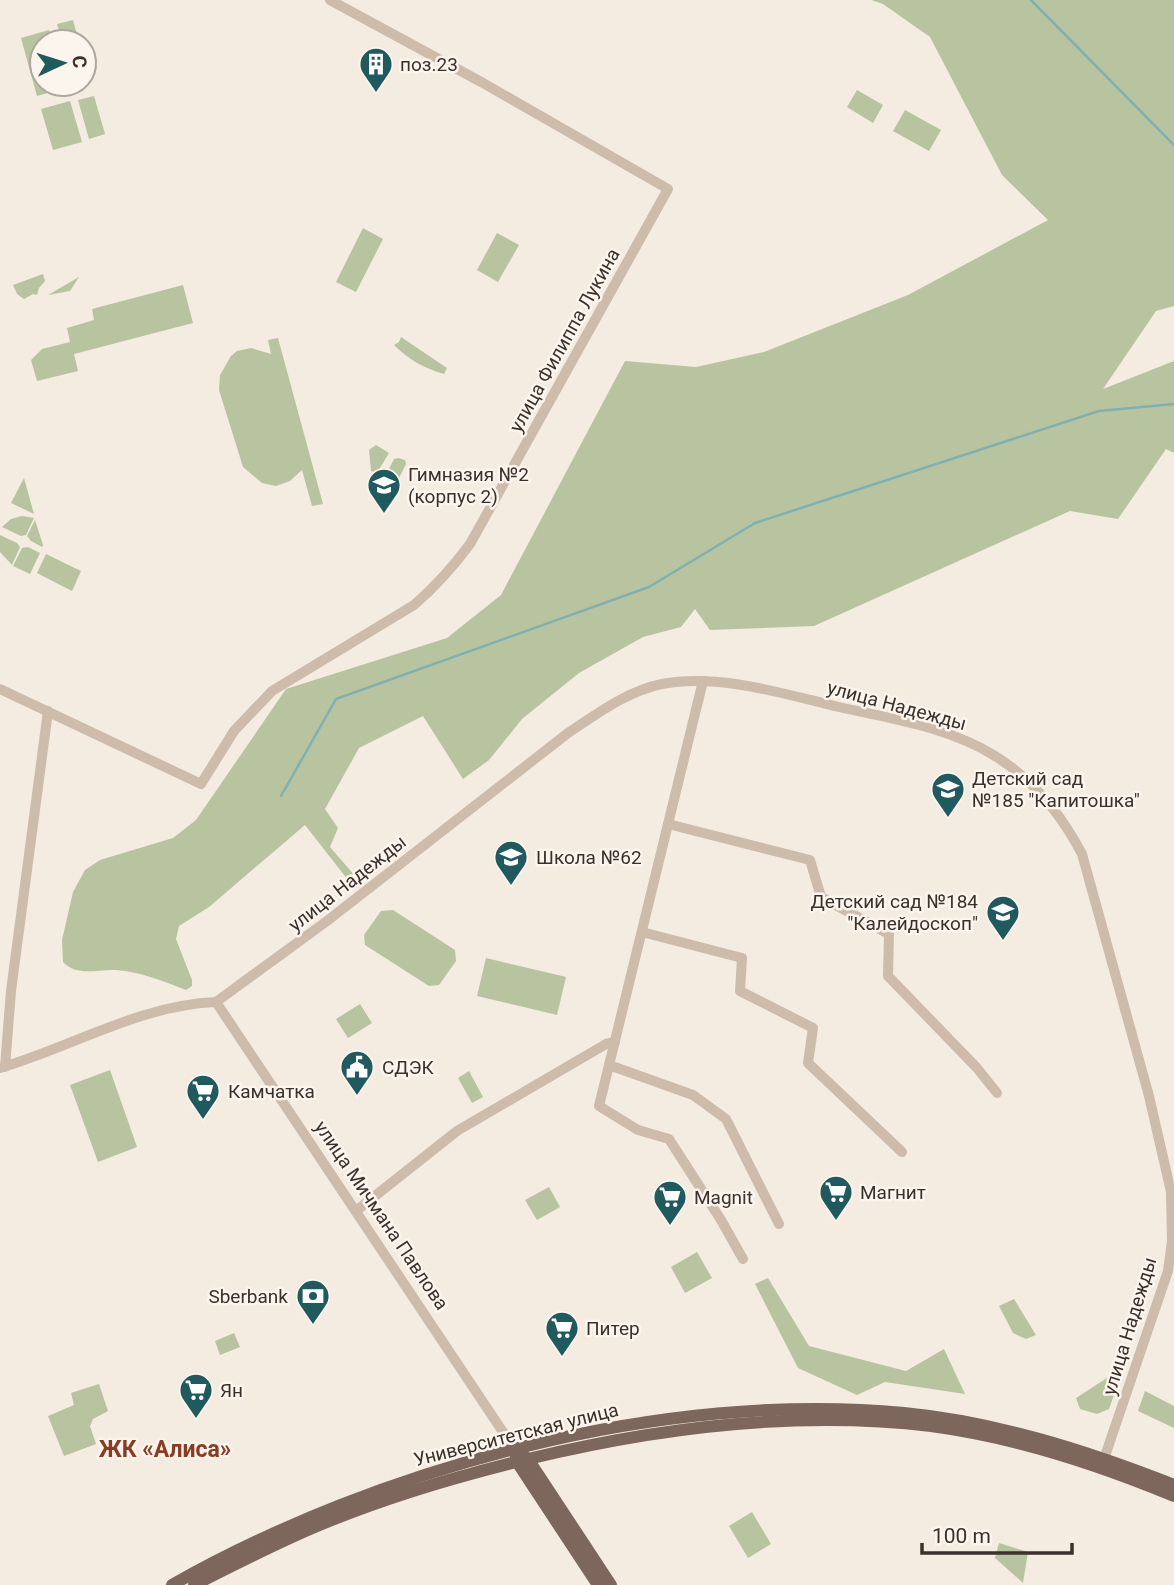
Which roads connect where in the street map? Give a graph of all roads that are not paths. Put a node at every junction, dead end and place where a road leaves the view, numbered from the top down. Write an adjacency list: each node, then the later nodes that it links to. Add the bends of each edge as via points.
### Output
1 (330, 0): 4 (street, улица Филиппа Лукина, via 668,189 470,544 414,605 272,691 234,731 201,784)
2 (703, 681): 5 (street); 7 (street, улица Надежды, via 659,685 596,714); 17 (street, улица Надежды, via 771,691 920,725 965,740 1024,776 1070,830 1092,884 1171,1192 1168,1271)
3 (0, 689): 4 (street, улица Филиппа Лукина)
4 (48, 711): 10 (street)
5 (668, 824): 6 (street); 11 (street, via 810,860 821,897 889,934 888,976)
6 (642, 932): 8 (street); 12 (street, via 742,958 740,991 813,1028 808,1063)
7 (216, 1002): 10 (street, via 152,1013); 13 (street, улица Мичмана Павлова)
8 (615, 1042): 9 (street); 13 (street, via 457,1131)
9 (609, 1065): 14 (street, via 693,1095 726,1119); 15 (street, via 599,1106 638,1130 669,1139)
10 (3, 1068)
11 (997, 1093)
12 (902, 1152)
13 (356, 1211): 16 (street, улица Мичмана Павлова)
14 (779, 1224)
15 (743, 1259)
16 (520, 1457): 17 (main road, Университетская улица, via 635,1424 725,1413 904,1413 1001,1429); 20 (main road, Университетская улица, via 387,1488); 21 (main road, улица Мичмана Павлова)
17 (1103, 1464): 18 (main road, Университетская улица); 19 (main road, Университетская улица)
18 (1174, 1485)
19 (1174, 1496)
20 (264, 1544): 22 (main road, Университетская улица); 23 (main road, Университетская улица)
21 (602, 1582)
22 (178, 1583)
23 (194, 1585)

